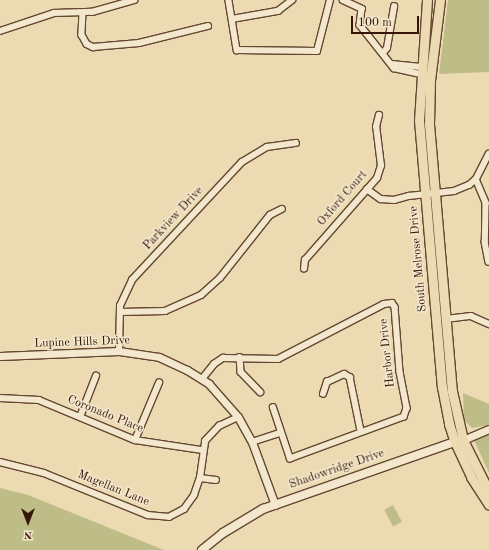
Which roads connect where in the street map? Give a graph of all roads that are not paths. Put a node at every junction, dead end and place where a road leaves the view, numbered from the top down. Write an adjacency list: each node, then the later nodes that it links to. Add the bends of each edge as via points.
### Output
1 (134, 0): 10 (street)
2 (292, 0): 12 (street, via 278,11)
3 (330, 0): 12 (street, via 317,51 237,50)
4 (343, 0): 15 (street, via 362,9 360,25)
5 (427, 0): 16 (main road, South Melrose Drive)
6 (434, 0): 11 (main road, via 434,11)
7 (440, 0): 11 (main road, South Melrose Drive)
8 (229, 1): 12 (street)
9 (394, 7): 15 (street, via 387,48)
10 (83, 13): 13 (street, via 82,35 87,44 93,47 139,44); 14 (street, via 47,14)
11 (438, 15): 22 (main road, South Melrose Drive, via 429,101)
12 (232, 18)
13 (208, 26)
14 (0, 31)
15 (382, 53): 16 (street, via 392,64)
16 (421, 71): 23 (main road, South Melrose Drive, via 419,120)
17 (379, 115): 21 (street, Oxford Court, via 376,127 380,166 377,178)
18 (296, 143): 27 (street, Parkview Drive, via 267,147 242,162 132,280 123,296)
19 (489, 154): 20 (street)
20 (476, 179): 22 (street, via 464,188); 25 (street, via 486,203 485,242)
21 (367, 190): 23 (street, via 382,199 394,200); 26 (street, Oxford Court, via 305,260)
22 (435, 194): 23 (street); 28 (main road, South Melrose Drive)
23 (425, 195): 46 (main road, South Melrose Drive, via 442,387 449,424)
24 (282, 209): 27 (street, via 270,215 220,278 200,295 165,311)
25 (489, 262)
26 (304, 269)
27 (120, 312): 30 (street, Parkview Drive)
28 (446, 319): 29 (street, via 471,316); 46 (main road, South Melrose Drive)
29 (489, 324)
30 (119, 351): 31 (street, Lupine Hills Drive); 34 (street, Lupine Hills Drive, via 159,357)
31 (0, 356)
32 (240, 357): 34 (street, Harbor Drive, via 223,358 214,364); 36 (street, via 240,372); 43 (street, Harbor Drive, via 278,359 384,304 392,303 395,307 400,372 407,414)
33 (96, 376): 40 (street)
34 (202, 379): 41 (street, Lupine Hills Drive, via 225,399)
35 (158, 383): 45 (street)
36 (260, 392)
37 (323, 394): 43 (street, via 327,382 344,374 350,377)
38 (0, 398): 40 (street, Coronado Place, via 39,400)
39 (273, 408): 44 (street, Harbor Drive)
40 (80, 417): 45 (street, Coronado Place)
41 (238, 417): 47 (street, Lupine Hills Drive); 48 (street, Magellan Lane, via 219,426 205,441)
42 (489, 429): 46 (street, Shadowridge Drive)
43 (361, 431): 44 (street, Harbor Drive, via 290,459)
44 (280, 433): 47 (street)
45 (135, 440): 48 (street, Coronado Place)
46 (459, 441): 52 (main road, South Melrose Drive); 53 (main road, Shadowridge Drive); 54 (main road, South Melrose Drive, via 471,477)
47 (252, 442): 53 (street, Lupine Hills Drive)
48 (202, 450): 50 (street, Magellan Lane)
49 (0, 462): 50 (street, Magellan Lane, via 44,473 156,517 169,517 184,509 194,495)
50 (200, 478): 51 (street)
51 (216, 480)
52 (489, 492)
53 (275, 505): 55 (main road, Shadowridge Drive, via 240,521)
54 (489, 505)
55 (202, 550)

